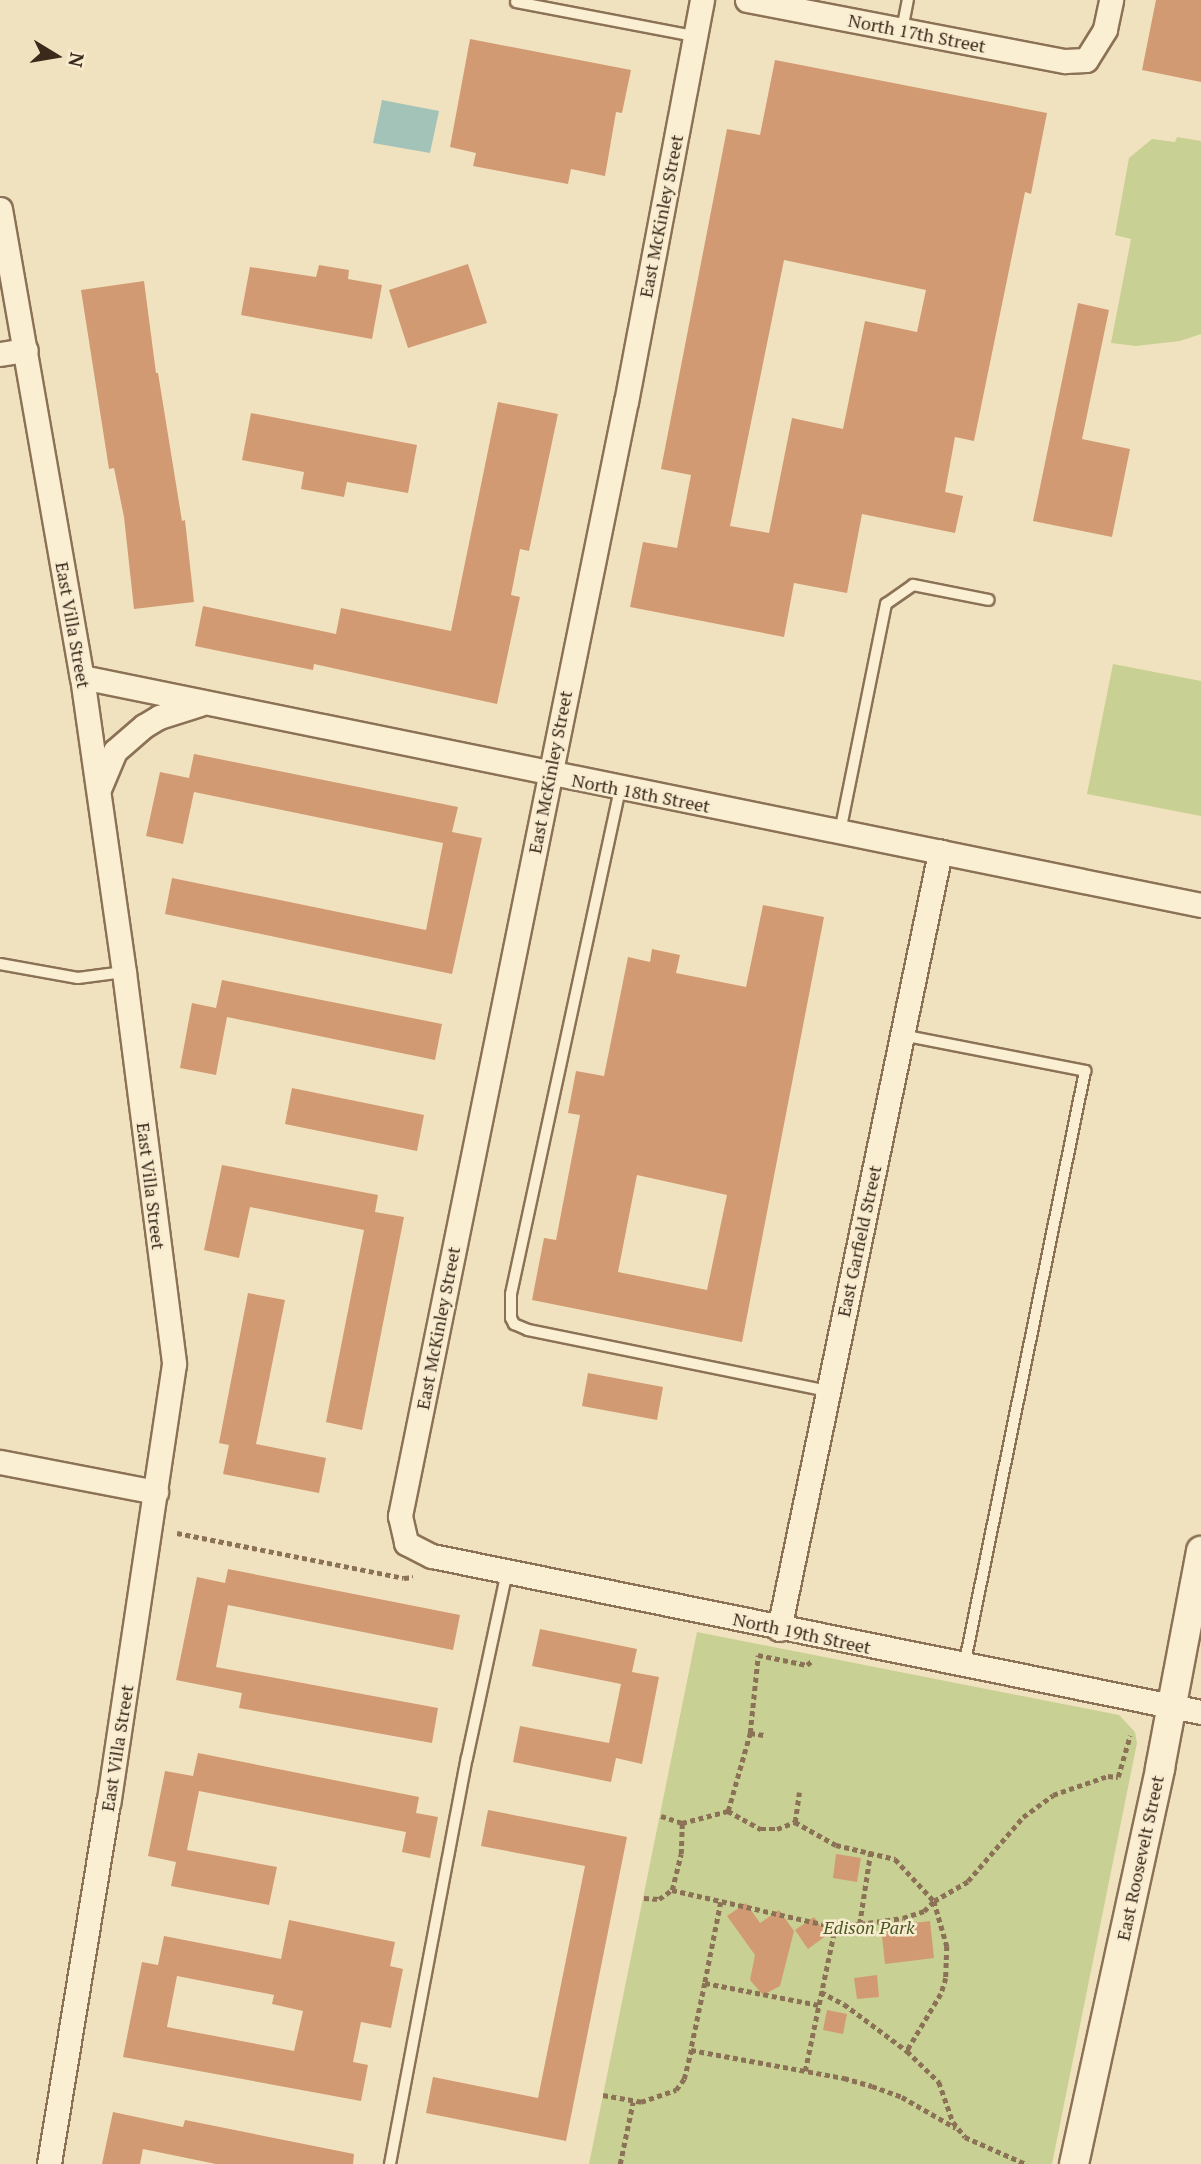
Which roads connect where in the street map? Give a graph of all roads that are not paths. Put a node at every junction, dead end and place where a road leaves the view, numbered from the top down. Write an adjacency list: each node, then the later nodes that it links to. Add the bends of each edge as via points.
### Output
1 (702, 0): 7 (street, East McKinley Street)
2 (747, 0): 6 (street, North 17th Street)
3 (908, 0): 6 (lane)
4 (1111, 0): 6 (street, North 17th Street, via 1105,29 1086,60 1065,61)
5 (516, 2): 7 (lane)
6 (902, 30)
7 (695, 36): 14 (street, East McKinley Street)
8 (0, 209): 9 (street, East Villa Street)
9 (26, 350): 10 (street); 12 (street, East Villa Street)
10 (0, 354)
11 (989, 600): 17 (lane, via 913,584 886,604)
12 (82, 677): 13 (street, North 18th Street); 15 (street, East Villa Street)
13 (202, 704): 14 (street, North 18th Street); 15 (street, via 144,726 115,751)
14 (550, 775): 16 (street, North 18th Street); 26 (street, East McKinley Street, via 400,1516)
15 (99, 789): 21 (street, East Villa Street)
16 (620, 789): 17 (street, North 18th Street); 23 (lane, via 511,1294 510,1318 528,1330)
17 (840, 832): 18 (street, North 18th Street)
18 (940, 852): 19 (street, North 18th Street); 22 (street, East Garfield Street)
19 (1201, 905)
20 (0, 964): 21 (lane, via 78,978)
21 (124, 972): 25 (street, East Villa Street, via 174,1364)
22 (902, 1035): 23 (street, East Garfield Street); 30 (lane, via 1085,1071)
23 (828, 1391): 29 (street, East Garfield Street)
24 (0, 1462): 25 (street)
25 (156, 1492): 33 (street, East Villa Street)
26 (406, 1543): 28 (street, North 19th Street, via 432,1556)
27 (1201, 1552): 31 (street, East Roosevelt Street)
28 (507, 1572): 29 (street, North 19th Street); 34 (lane)
29 (779, 1629): 30 (street, North 19th Street)
30 (964, 1666): 31 (street, North 19th Street)
31 (1169, 1707): 32 (street, North 19th Street); 35 (street, East Roosevelt Street, via 1160,1768)
32 (1201, 1713)
33 (49, 2164)
34 (390, 2164)
35 (1074, 2164)

